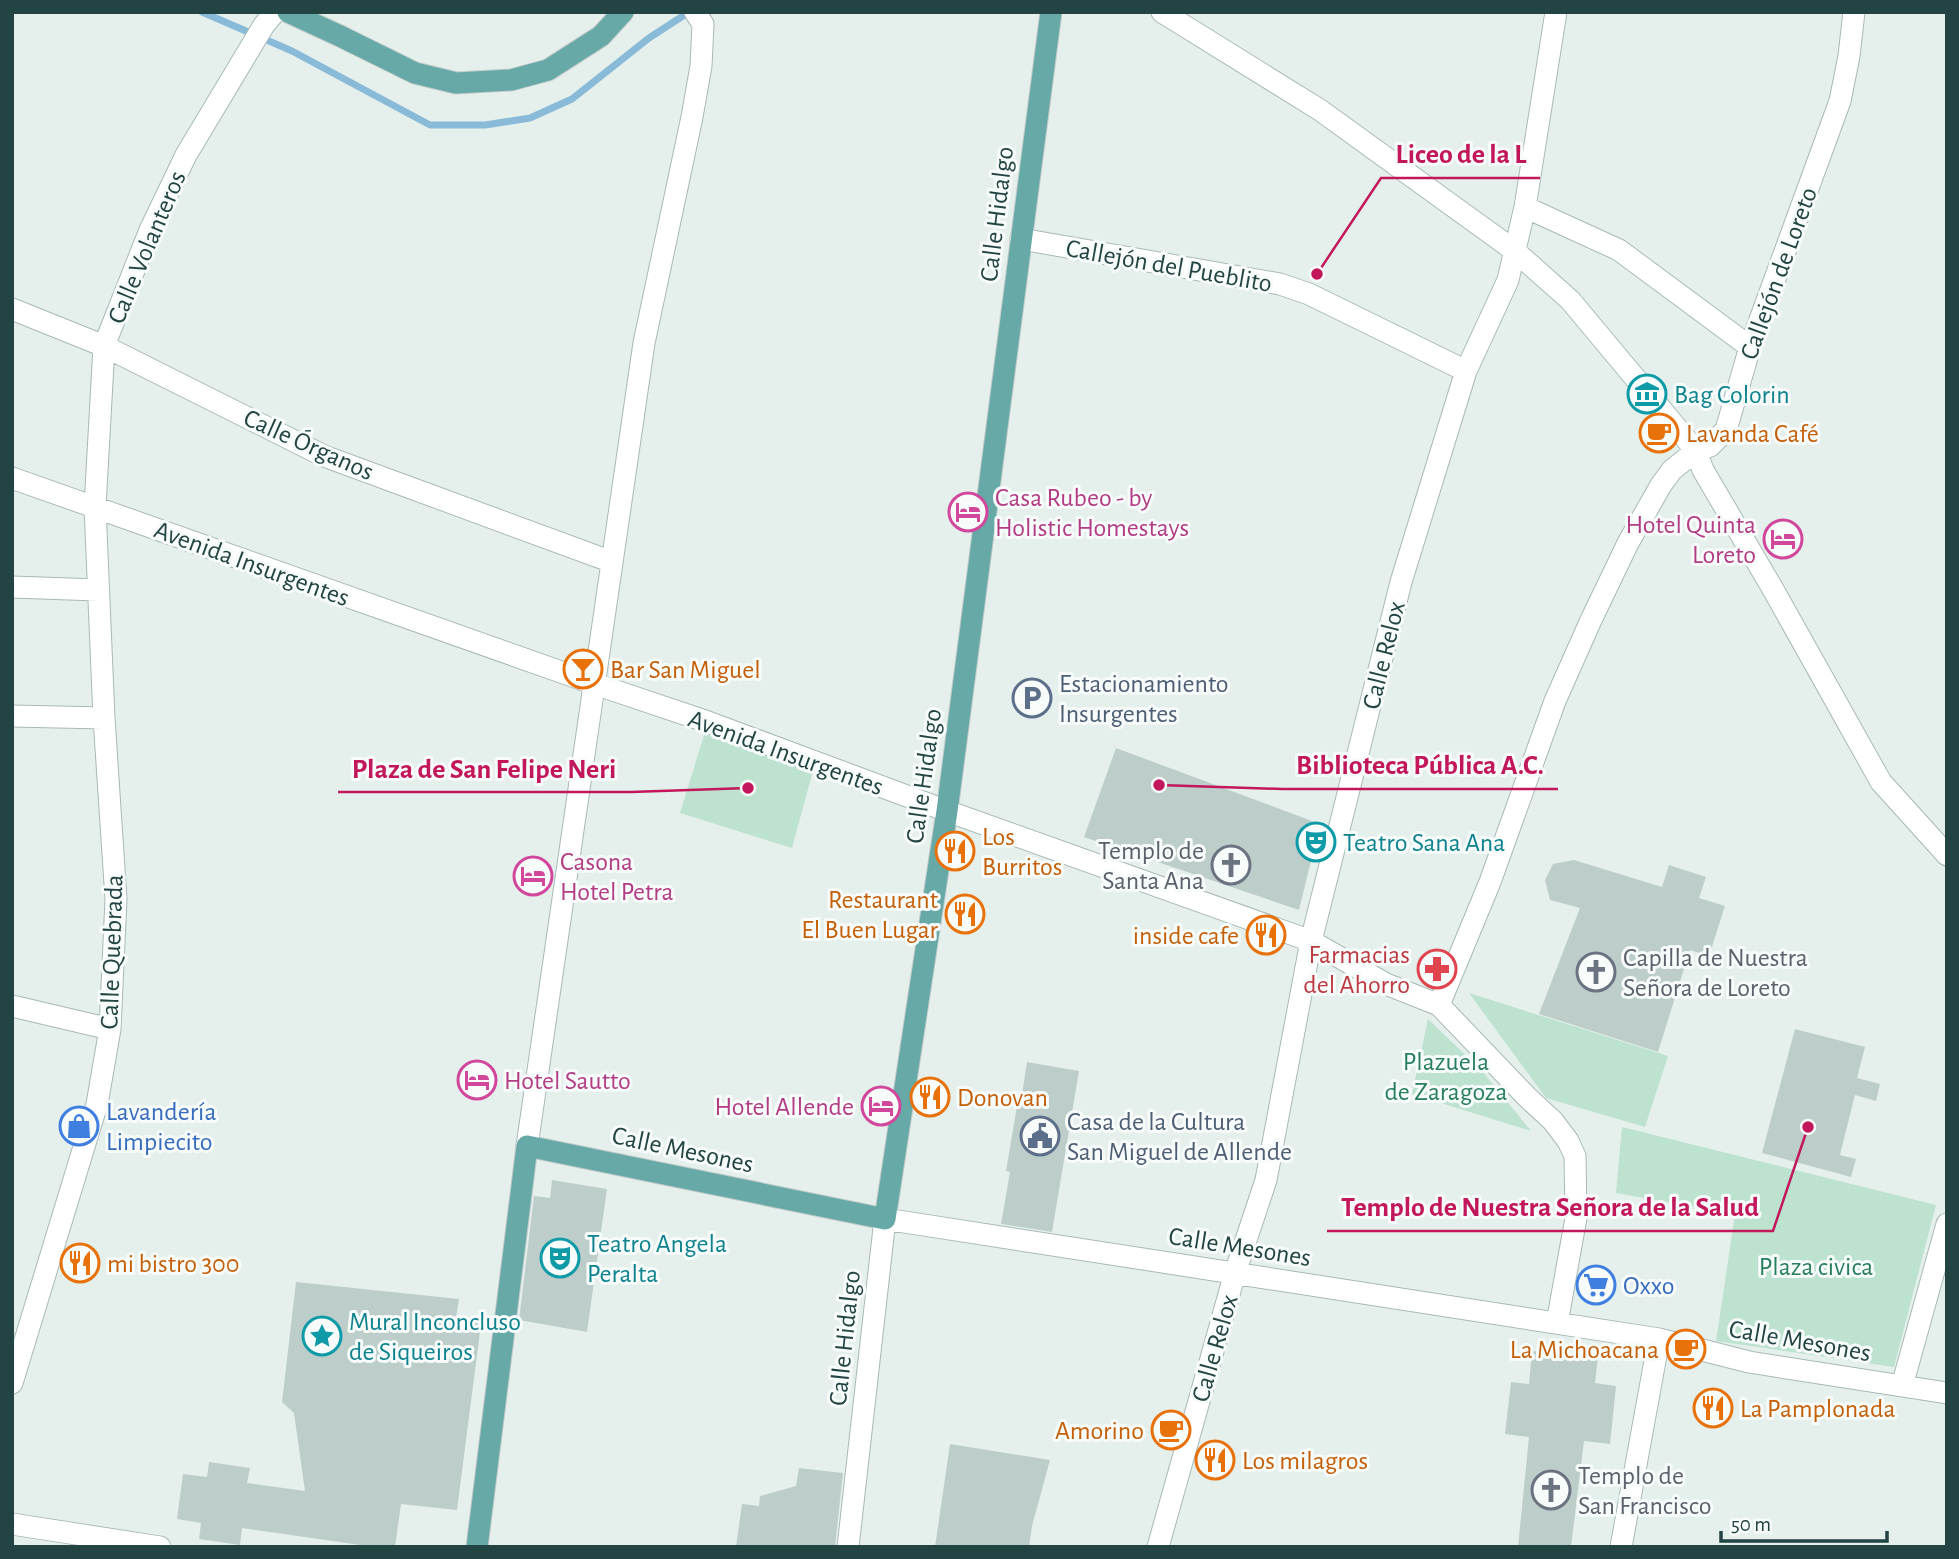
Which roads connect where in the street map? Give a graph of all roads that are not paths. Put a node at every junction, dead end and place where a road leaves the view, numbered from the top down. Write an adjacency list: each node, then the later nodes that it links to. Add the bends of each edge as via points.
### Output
1 (288, 12): 2 (main road, via 415,73 456,83 511,80 548,70 601,36)
2 (623, 12)
3 (1051, 12): 10 (main road, Calle Hidalgo)
4 (1162, 12): 11 (street, via 1320,110)
5 (1556, 12): 9 (street, Calle Relox)
6 (1854, 12): 14 (street, Callejón de Loreto, via 1840,101)
7 (699, 18): 19 (street, via 701,66 644,343)
8 (270, 19): 13 (street, Calle Volanteros, via 186,155)
9 (1525, 207): 11 (street, Calle Relox); 14 (street, via 1619,250)
10 (1021, 239): 15 (street, Callejón del Pueblito, via 1280,284); 25 (main road, Calle Hidalgo)
11 (1516, 252): 15 (street, Calle Relox); 16 (street, via 1570,300)
12 (12, 309): 13 (street, Calle Órganos)
13 (104, 346): 18 (street, Calle Volanteros); 19 (street, Calle Órganos, via 324,456)
14 (1750, 347): 16 (street, Callejón de Loreto, via 1726,430)
15 (1466, 371): 27 (street, Calle Relox, via 1401,582)
16 (1696, 452): 26 (street, via 1881,782); 28 (street, Callejón de Loreto, via 1661,485 1591,620 1555,701 1490,882)
17 (12, 478): 18 (street, Avenida Insurgentes)
18 (95, 507): 21 (street, Calle Quebrada); 22 (street, Avenida Insurgentes)
19 (612, 562): 22 (street)
20 (12, 587): 21 (street)
21 (98, 590): 24 (street, Calle Quebrada)
22 (595, 684): 25 (street, Avenida Insurgentes); 31 (street)
23 (12, 716): 24 (street)
24 (104, 718): 30 (street, Calle Quebrada, via 116,899)
25 (947, 811): 27 (street, Avenida Insurgentes); 32 (main road, Calle Hidalgo)
26 (1947, 855)
27 (1311, 941): 28 (street, Avenida Insurgentes, via 1386,984); 34 (street, Calle Relox, via 1266,1180)
28 (1439, 1005): 35 (street, Avenida Insurgentes, via 1553,1121 1575,1156 1576,1218)
29 (12, 1006): 30 (street)
30 (110, 1029): 37 (street, Calle Quebrada, via 97,1104)
31 (527, 1146): 32 (main road, Calle Mesones); 42 (main road)
32 (885, 1219): 34 (street, Calle Mesones); 43 (street, Calle Hidalgo)
33 (1947, 1224): 38 (street)
34 (1235, 1273): 35 (street, Calle Mesones); 44 (street, Calle Relox)
35 (1557, 1323): 36 (street, Calle Mesones)
36 (1659, 1339): 38 (street, Calle Mesones, via 1749,1362); 45 (street)
37 (12, 1383)
38 (1902, 1387): 39 (street, Calle Mesones)
39 (1947, 1393)
40 (12, 1524): 41 (street)
41 (160, 1547)
42 (477, 1547)
43 (848, 1547)
44 (1158, 1547)
45 (1621, 1547)

